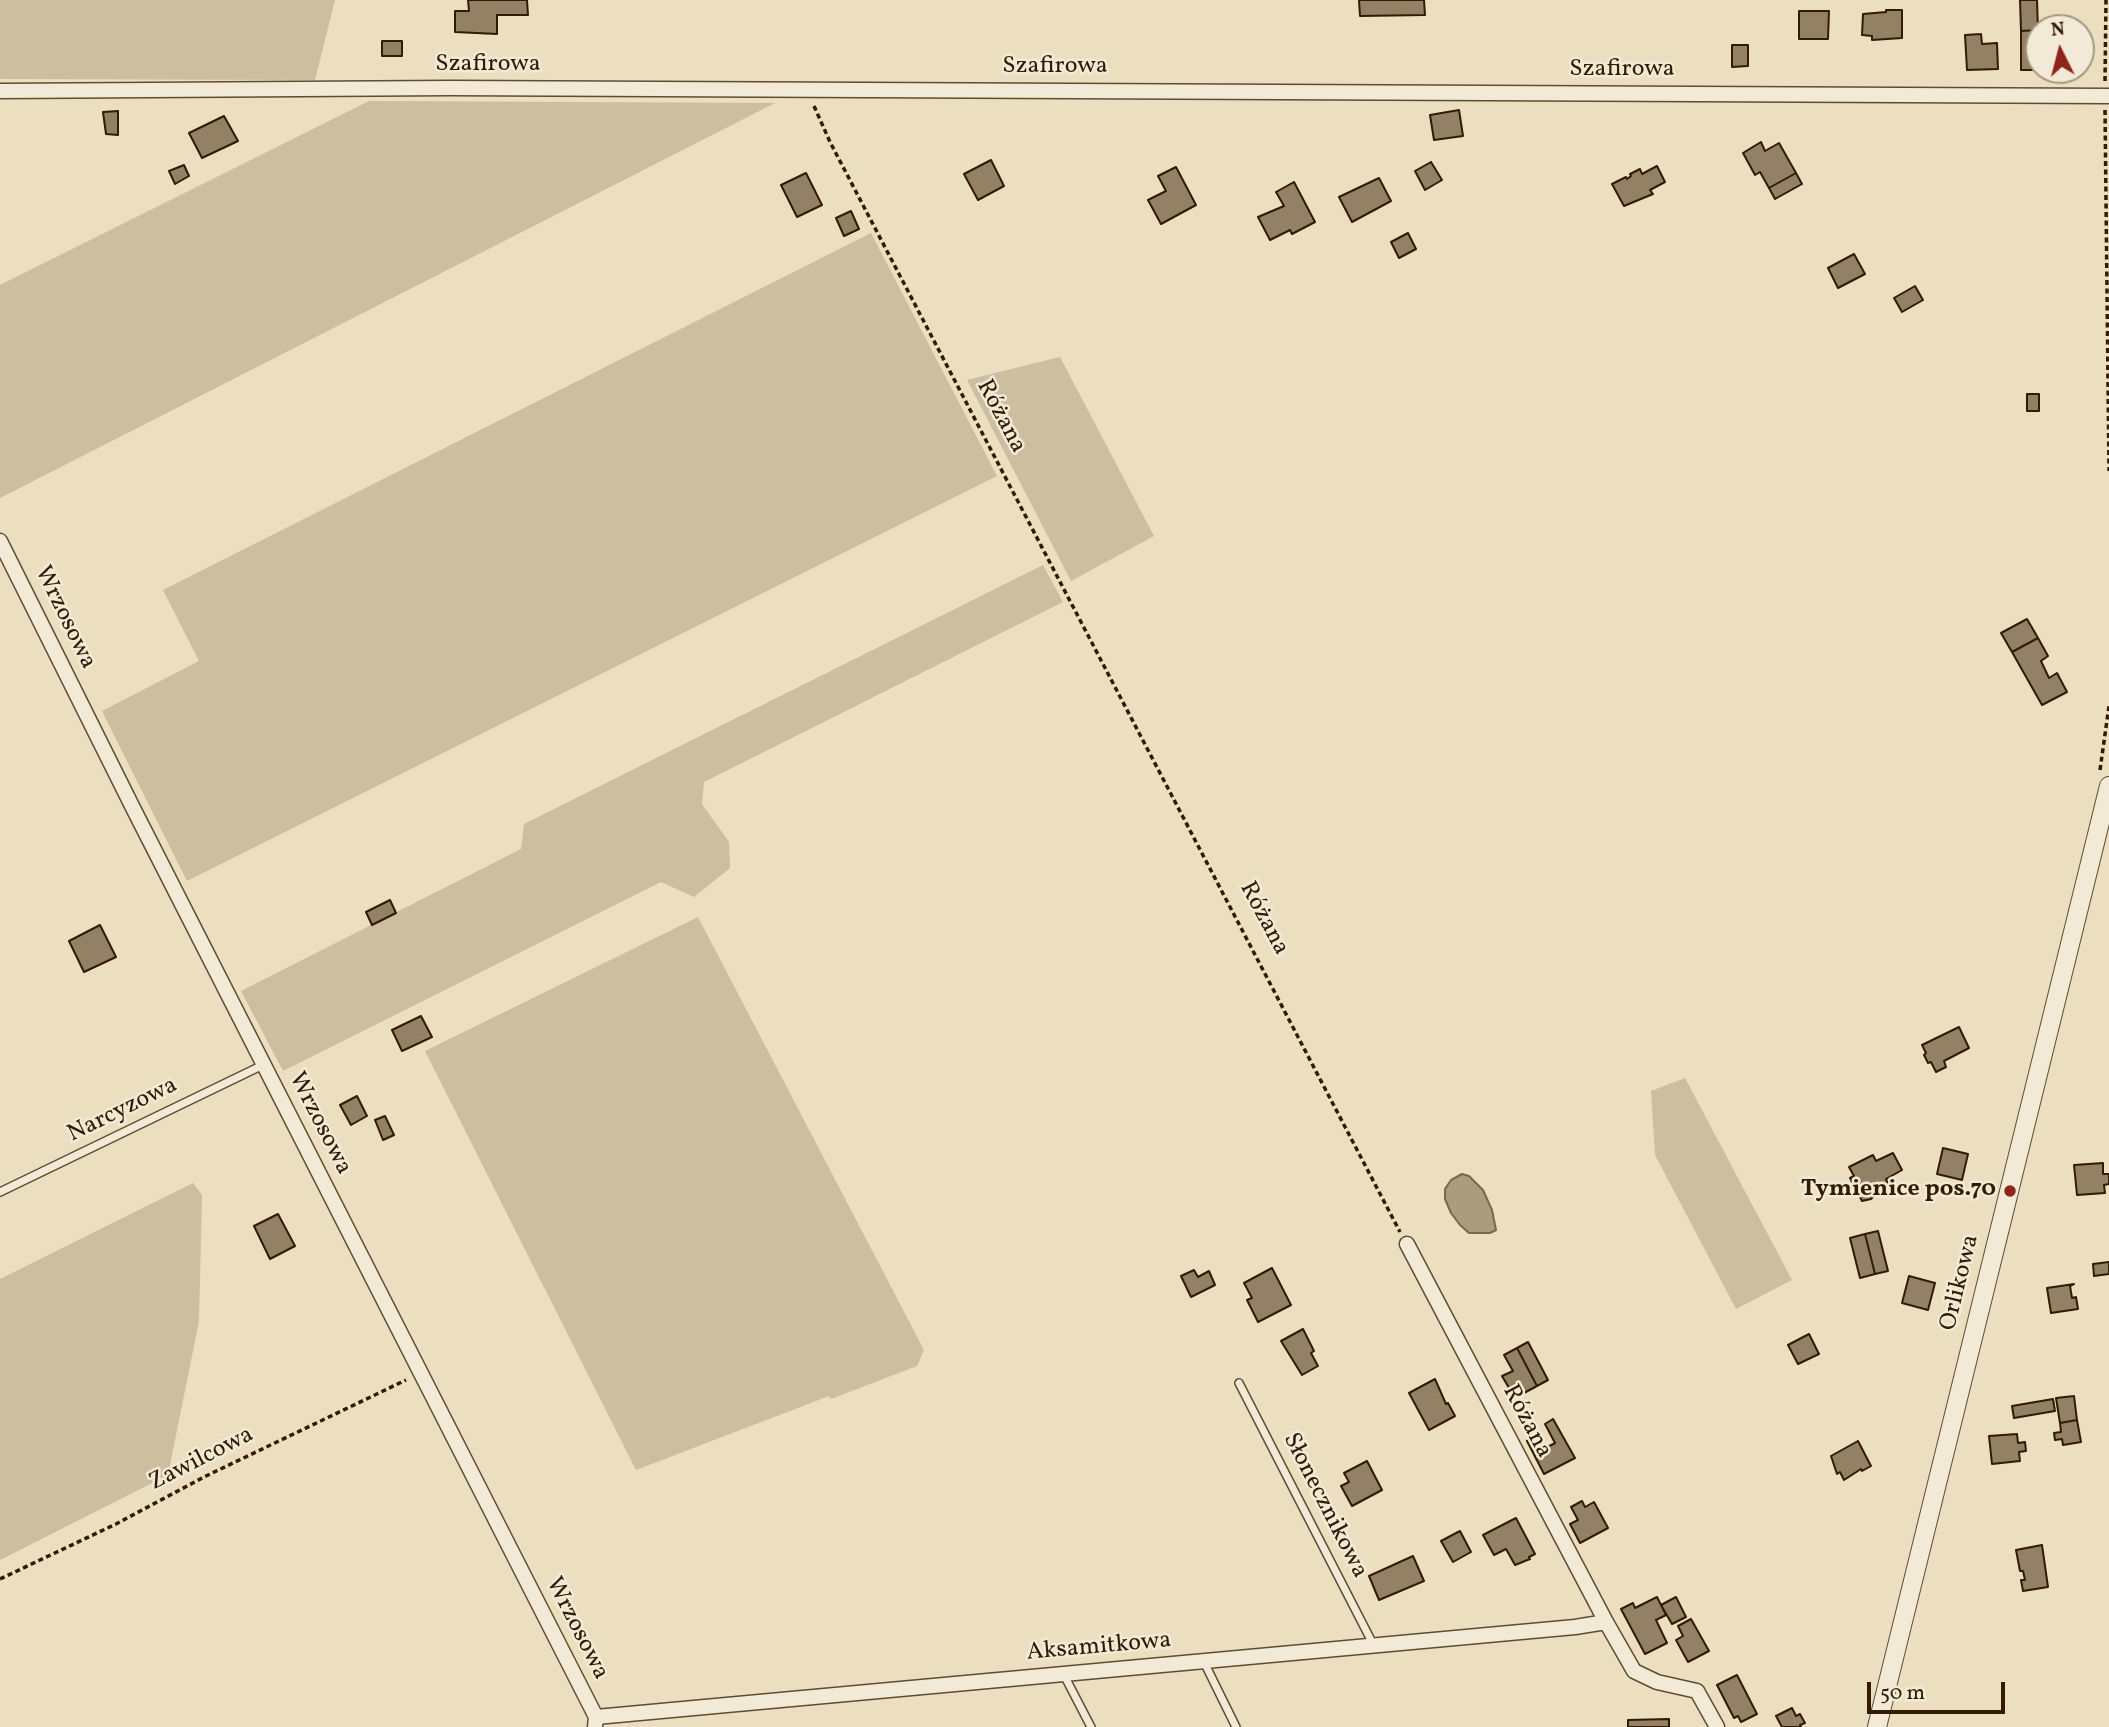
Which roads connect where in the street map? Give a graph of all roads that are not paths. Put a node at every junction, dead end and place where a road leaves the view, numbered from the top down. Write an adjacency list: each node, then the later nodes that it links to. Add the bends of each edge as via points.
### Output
1 (0, 91): 2 (street, Szafirowa, via 450,88)
2 (2107, 96)
3 (0, 541): 5 (street, Wrzosowa)
4 (2109, 786): 17 (street, Orlikowa)
5 (263, 1065): 6 (lane, Narcyzowa); 13 (street, Wrzosowa)
6 (0, 1192)
7 (1407, 1244): 9 (street, Różana)
8 (1239, 1383): 10 (lane, Słonecznikowa)
9 (1606, 1622): 10 (street, Aksamitkowa); 16 (street, Różana, via 1634,1671 1657,1682 1697,1691)
10 (1374, 1646): 11 (street, Aksamitkowa)
11 (1203, 1661): 12 (street, Aksamitkowa); 15 (lane)
12 (1064, 1674): 13 (street, Aksamitkowa); 14 (lane)
13 (595, 1722)
14 (1091, 1727)
15 (1236, 1727)
16 (1717, 1727)
17 (1877, 1727)

